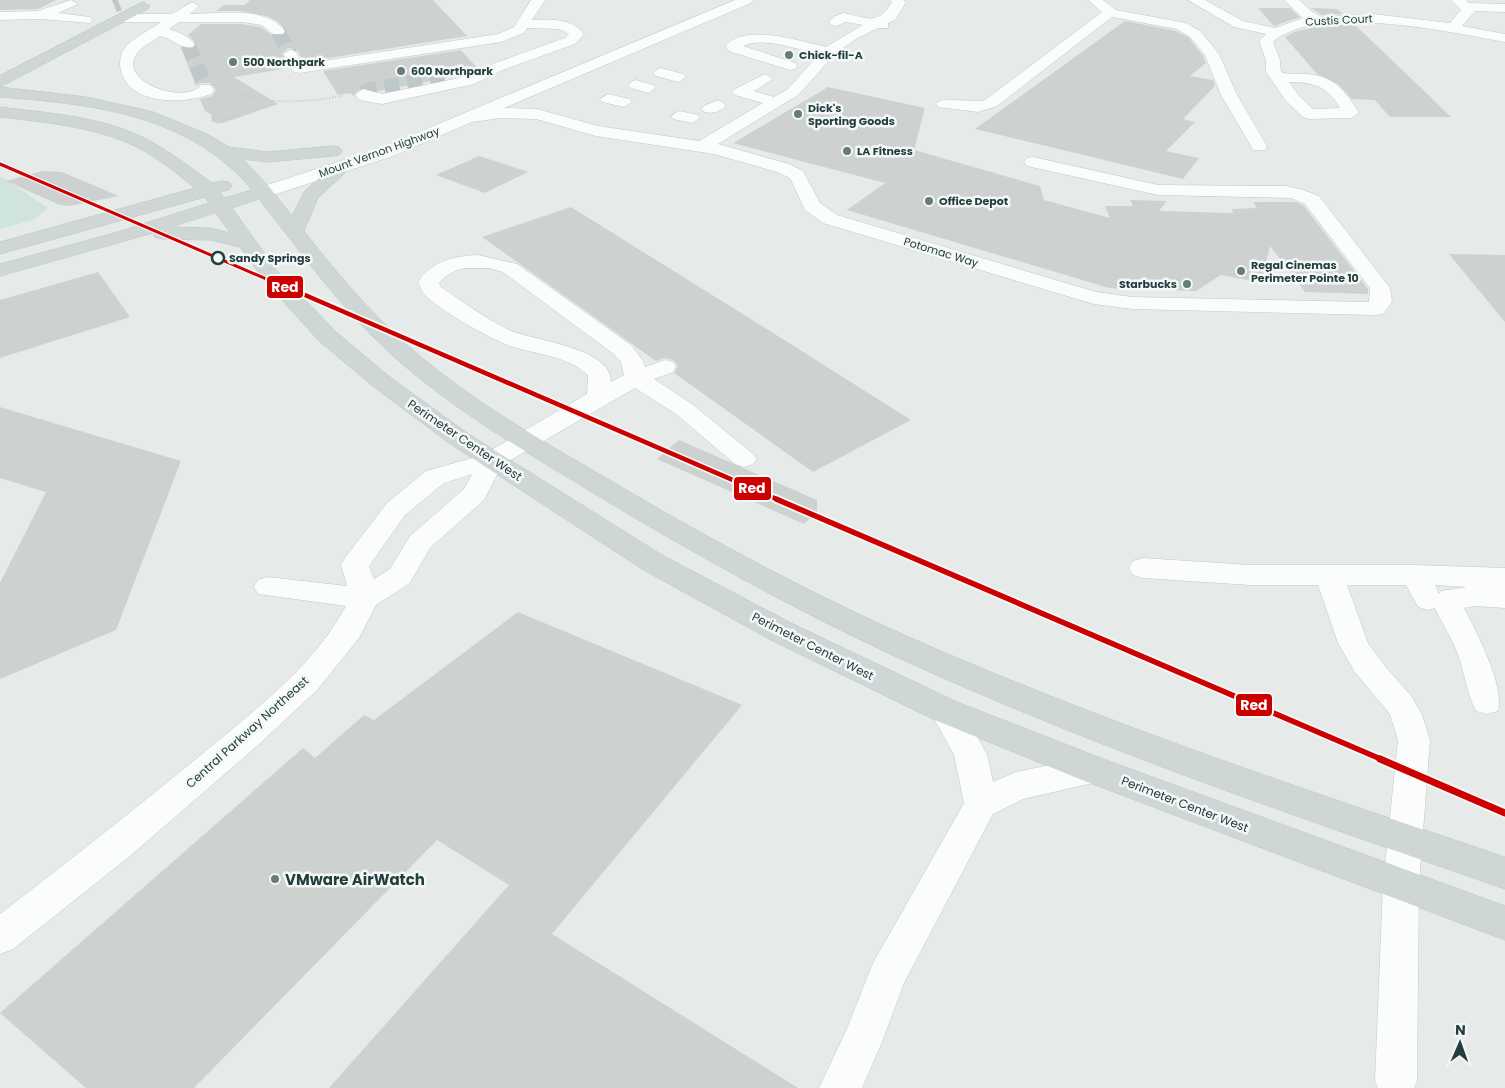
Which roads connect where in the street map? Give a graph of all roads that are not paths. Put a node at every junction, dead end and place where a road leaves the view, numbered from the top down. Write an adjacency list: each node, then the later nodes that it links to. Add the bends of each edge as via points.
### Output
1 (538, 0): 25 (street)
2 (712, 0): 37 (street)
3 (746, 0): 59 (street, Mount Vernon Highway)
4 (1096, 0): 16 (street)
5 (1195, 0): 30 (street, via 1239,24)
6 (1291, 0): 23 (street, via 1306,14)
7 (1500, 0): 11 (street)
8 (74, 2): 15 (street)
9 (148, 3): 20 (main road)
10 (196, 4): 21 (street)
11 (1505, 4)
12 (1505, 8): 18 (street)
13 (99, 13): 22 (main road)
14 (1088, 13): 16 (street)
15 (40, 15): 17 (street); 22 (street)
16 (1108, 15): 32 (street); 80 (street, via 1181,26 1195,34 1212,54 1229,95)
17 (0, 16)
18 (1460, 16): 23 (street, Custis Court); 26 (street); 33 (street)
19 (887, 17): 24 (street, via 844,17); 39 (street)
20 (120, 18): 21 (street); 45 (main road)
21 (174, 19): 27 (street); 28 (street, via 261,19 272,23)
22 (85, 20): 29 (main road)
23 (1320, 21): 30 (street, Custis Court, via 1300,22)
24 (836, 22)
25 (523, 24): 40 (street, via 516,32 501,38 299,69); 41 (street, via 562,25 576,32 570,41)
26 (1505, 25)
27 (157, 31): 34 (street, via 175,34); 58 (street, via 130,51 125,61 127,74 138,85 174,98 196,96)
28 (278, 31)
29 (62, 32)
30 (1276, 32): 53 (street, via 1266,41)
31 (1059, 34): 32 (street)
32 (1078, 38): 38 (street)
33 (1505, 38)
34 (188, 44)
35 (1044, 44): 38 (street)
36 (811, 45): 39 (street)
37 (596, 48)
38 (1063, 48): 44 (street)
39 (834, 53): 47 (street, via 757,39 734,46); 51 (street)
40 (290, 54)
41 (534, 54): 46 (street); 61 (street, via 476,79 382,99 365,98); 63 (street, via 576,56)
42 (1030, 56): 44 (street)
43 (758, 58): 47 (street)
44 (1048, 60): 50 (street)
45 (33, 65): 56 (main road); 64 (main road, via 30,80)
46 (543, 66)
47 (790, 66): 51 (street)
48 (1014, 69): 50 (street)
49 (661, 73): 52 (street)
50 (1031, 73): 57 (street)
51 (815, 74): 68 (street)
52 (678, 77)
53 (1278, 78)
54 (765, 79): 68 (street, via 740,92)
55 (995, 81): 57 (street)
56 (0, 82)
57 (1014, 86): 65 (street)
58 (206, 88)
59 (539, 88): 72 (street, Mount Vernon Highway); 74 (street, via 528,104)
60 (0, 92): 64 (main road)
61 (363, 94)
62 (979, 94): 65 (street)
63 (480, 96)
64 (51, 97): 82 (main road, via 138,114 182,129)
65 (997, 98): 69 (street, via 978,107)
66 (608, 99): 67 (street)
67 (624, 102)
68 (776, 102): 75 (street)
69 (944, 104)
70 (735, 109): 75 (street)
71 (445, 110): 72 (street, Mount Vernon Highway)
72 (466, 110): 74 (street, Potomac Way); 85 (street, Mount Vernon Highway)
73 (3, 113): 84 (main road, Perimeter Center West, via 108,130 136,140)
74 (537, 114): 79 (street, Potomac Way, via 596,131)
75 (756, 114): 79 (street)
76 (604, 117): 77 (street, via 652,130 665,130)
77 (682, 120)
78 (351, 145): 81 (street, Mount Vernon Highway)
79 (702, 146): 83 (street, Potomac Way, via 791,171 797,175 812,206 830,219 1080,295 1132,303 1375,309 1381,302 1380,288 1312,200 1286,192 1158,190)
80 (1259, 146)
81 (333, 151): 82 (main road, via 268,157); 86 (street, Mount Vernon Highway)
82 (224, 152): 86 (main road)
83 (1033, 162)
84 (178, 165): 87 (main road, Perimeter Center West); 90 (main road, via 159,194)
85 (340, 168): 88 (street, Mount Vernon Highway); 91 (main road, via 310,196)
86 (252, 177): 87 (main road, Mount Vernon Highway); 88 (main road)
87 (209, 190): 89 (main road, Perimeter Center West); 90 (main road, Mount Vernon Highway)
88 (264, 192): 89 (main road, Mount Vernon Highway); 91 (main road)
89 (221, 206): 92 (main road, Mount Vernon Highway); 93 (main road, Perimeter Center West)
90 (126, 214): 94 (main road, Mount Vernon Highway)
91 (294, 232): 99 (main road, via 367,321 417,364)
92 (118, 238): 93 (main road, via 178,232 210,234); 95 (main road, Mount Vernon Highway)
93 (245, 242): 101 (main road, Perimeter Center West, via 270,275 327,336 382,382)
94 (0, 248)
95 (0, 270)
96 (665, 367): 97 (street)
97 (636, 378): 98 (street); 98 (street, via 632,361 623,350 510,268 495,262 457,263 434,274 428,282 433,291 506,336 523,344 575,356 591,364 600,373); 100 (street, via 684,409)
98 (599, 397): 99 (street)
99 (526, 441): 101 (street); 114 (main road, via 684,536 808,601 938,663 1179,758)
100 (744, 459)
101 (492, 460): 107 (street, Central Parkway Northeast, via 475,494 420,542 400,576); 107 (street, via 436,477 396,509 355,565); 111 (main road, Perimeter Center West, via 652,562 782,632)
102 (1143, 568): 104 (street)
103 (1415, 575): 104 (street); 105 (street); 109 (street)
104 (1330, 577): 114 (street, via 1348,632 1365,663 1400,702 1410,721 1414,740)
105 (1505, 578)
106 (268, 587): 107 (street)
107 (365, 598): 118 (street, Central Parkway Northeast, via 348,630 306,682 124,839)
108 (1505, 598): 110 (street, via 1451,598 1449,608 1470,647)
109 (1428, 600)
110 (1487, 702)
111 (946, 711): 112 (main road, Perimeter Center West); 113 (street, via 970,754)
112 (1094, 770): 113 (street, via 1016,786); 116 (main road, Perimeter Center West)
113 (981, 804): 120 (street, via 887,976)
114 (1407, 839): 115 (main road); 116 (street)
115 (1505, 873)
116 (1401, 884): 117 (main road, Perimeter Center West); 119 (street)
117 (1505, 923)
118 (0, 938)
119 (1396, 1081)
120 (840, 1088)

